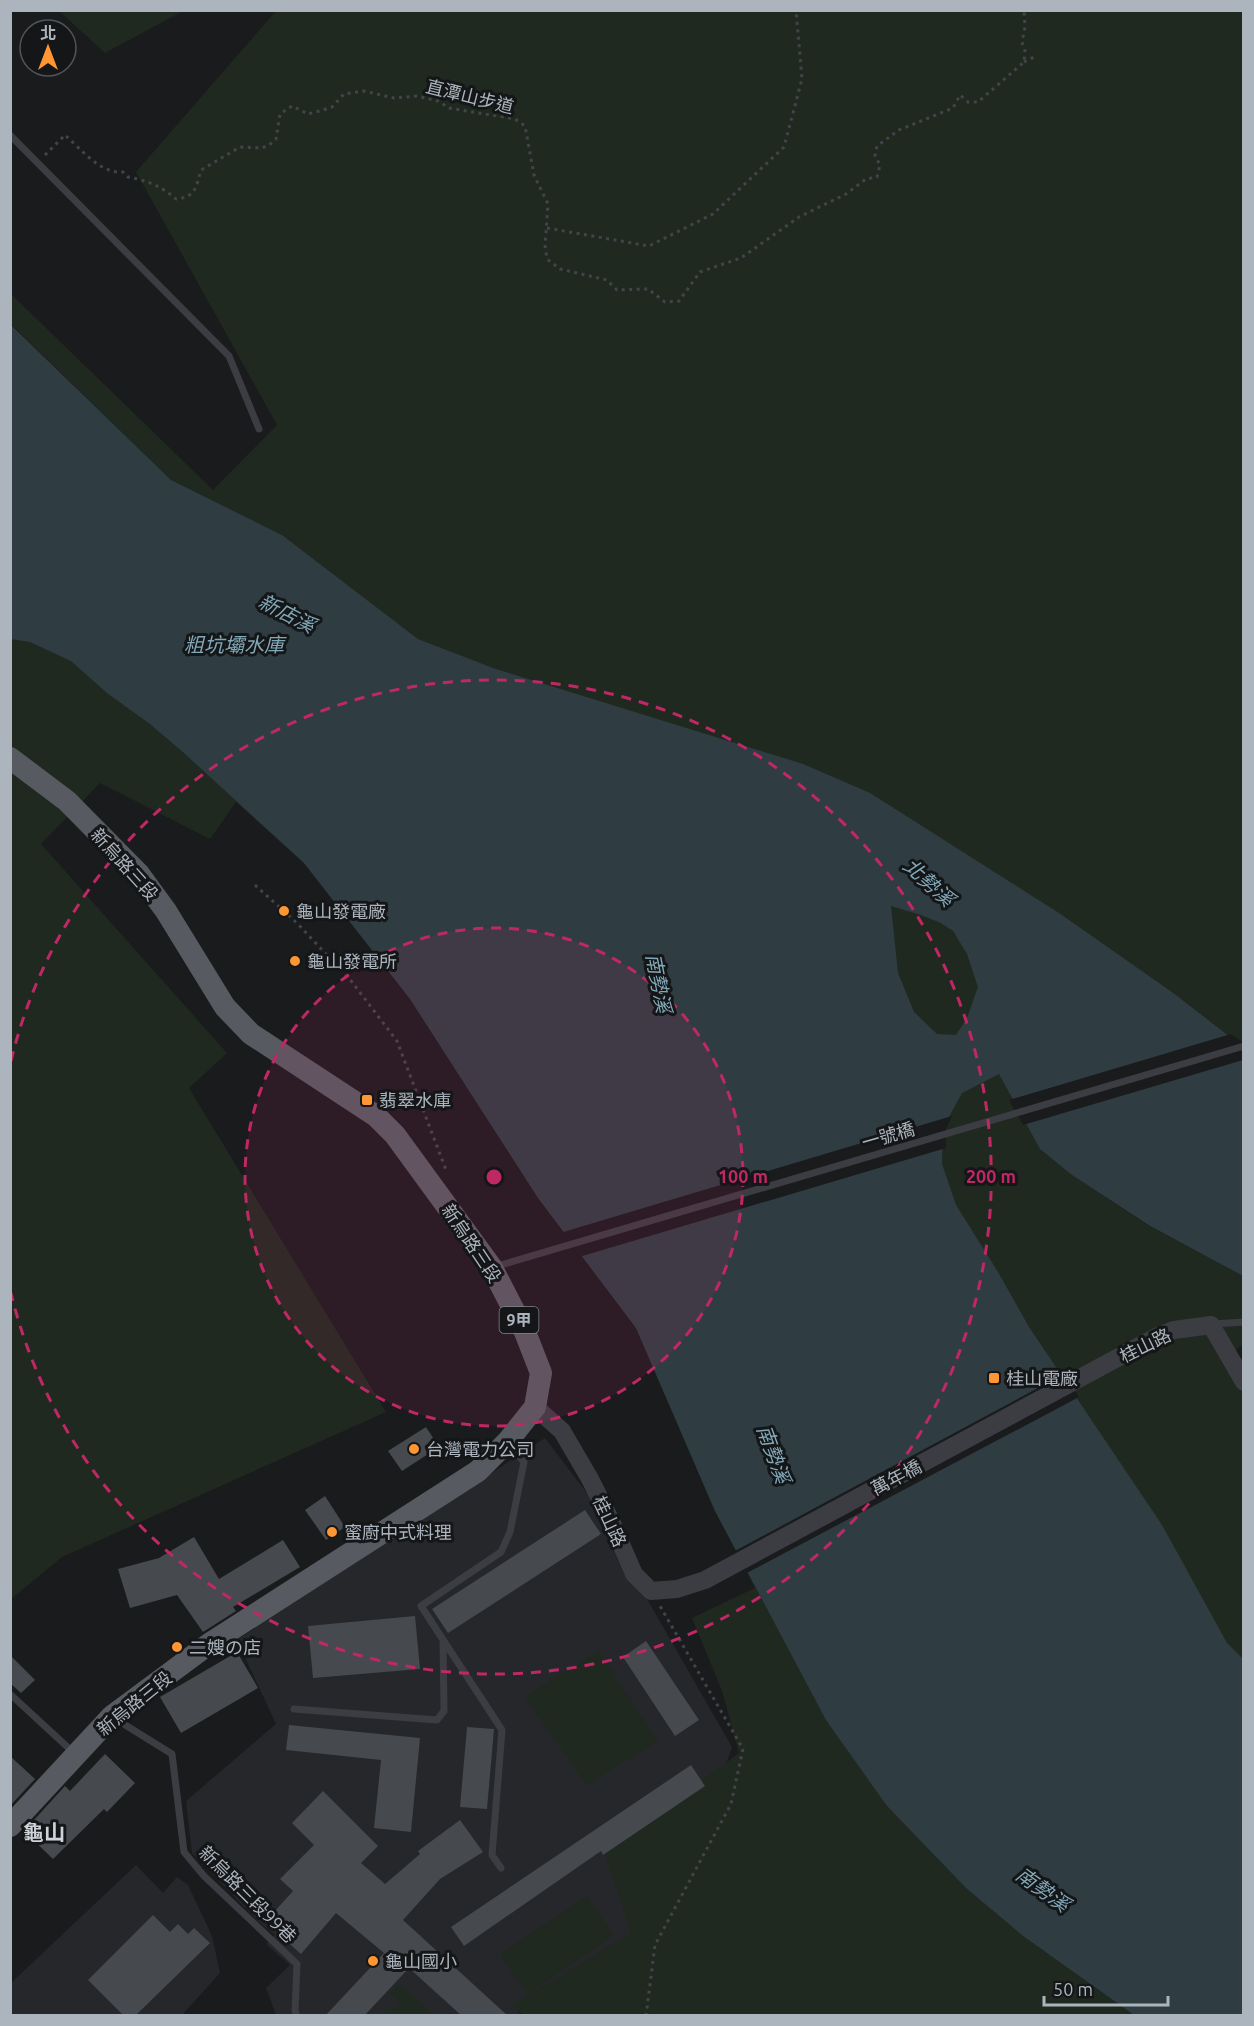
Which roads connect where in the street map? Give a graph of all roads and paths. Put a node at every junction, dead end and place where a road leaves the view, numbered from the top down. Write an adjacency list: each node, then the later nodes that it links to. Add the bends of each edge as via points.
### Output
1 (796, 10): 7 (path, via 802,79 784,147 713,213 648,246)
2 (1024, 10): 4 (path)
3 (1036, 56): 4 (path)
4 (1024, 62): 9 (path, 直潭山步道, via 978,102 968,102 960,95 953,108 898,130 877,146 877,177 866,178 846,194 799,217 741,258 699,272)
5 (10, 135): 6 (lane)
6 (37, 163): 7 (path, 直潭山步道, via 65,135 97,164 166,190 176,200 195,191 201,170 240,147 269,145 276,139 280,114 292,105 308,114 332,107 345,94 364,91 394,98 417,96 438,100 449,108 515,119 525,126 534,175 548,204); 10 (lane, via 229,356)
7 (547, 228): 9 (path, 直潭山步道, via 547,259 560,269 607,280 617,290 648,289 665,303 679,301)
8 (688, 285): 9 (path)
9 (688, 290)
10 (259, 429)
11 (10, 758): 15 (main road, 新烏路三段 / 9甲, via 67,801 139,874 225,1007 251,1034 376,1116 395,1135)
12 (255, 885): 14 (path, via 352,982 397,1041)
13 (1244, 1046): 15 (lane, 一號橋)
14 (449, 1179)
15 (492, 1268): 20 (main road, 新烏路三段 / 9甲, via 541,1373)
16 (1244, 1322): 17 (lane)
17 (1210, 1324): 18 (street, 桂山路, via 1166,1333); 19 (street)
18 (1088, 1374): 22 (street, 萬年橋, via 705,1581)
19 (1244, 1382)
20 (536, 1407): 21 (main road, 新烏路三段); 22 (street, 桂山路, via 562,1431 634,1574)
21 (508, 1441): 23 (lane, via 524,1462 510,1532 501,1552 421,1606); 26 (main road, 新烏路三段, via 478,1471 209,1644)
22 (651, 1591): 31 (path, via 743,1749 731,1804 655,1945)
23 (442, 1639): 25 (lane, via 444,1711 437,1720); 29 (lane, via 502,1730 492,1855)
24 (10, 1694): 27 (lane)
25 (294, 1709)
26 (112, 1716): 27 (main road, 新烏路三段); 30 (lane, 新烏路三段99巷, via 172,1754 184,1852 297,1964)
27 (76, 1755): 28 (main road, 新烏路三段)
28 (10, 1826)
29 (501, 1868)
30 (297, 2016)
31 (646, 2016)

